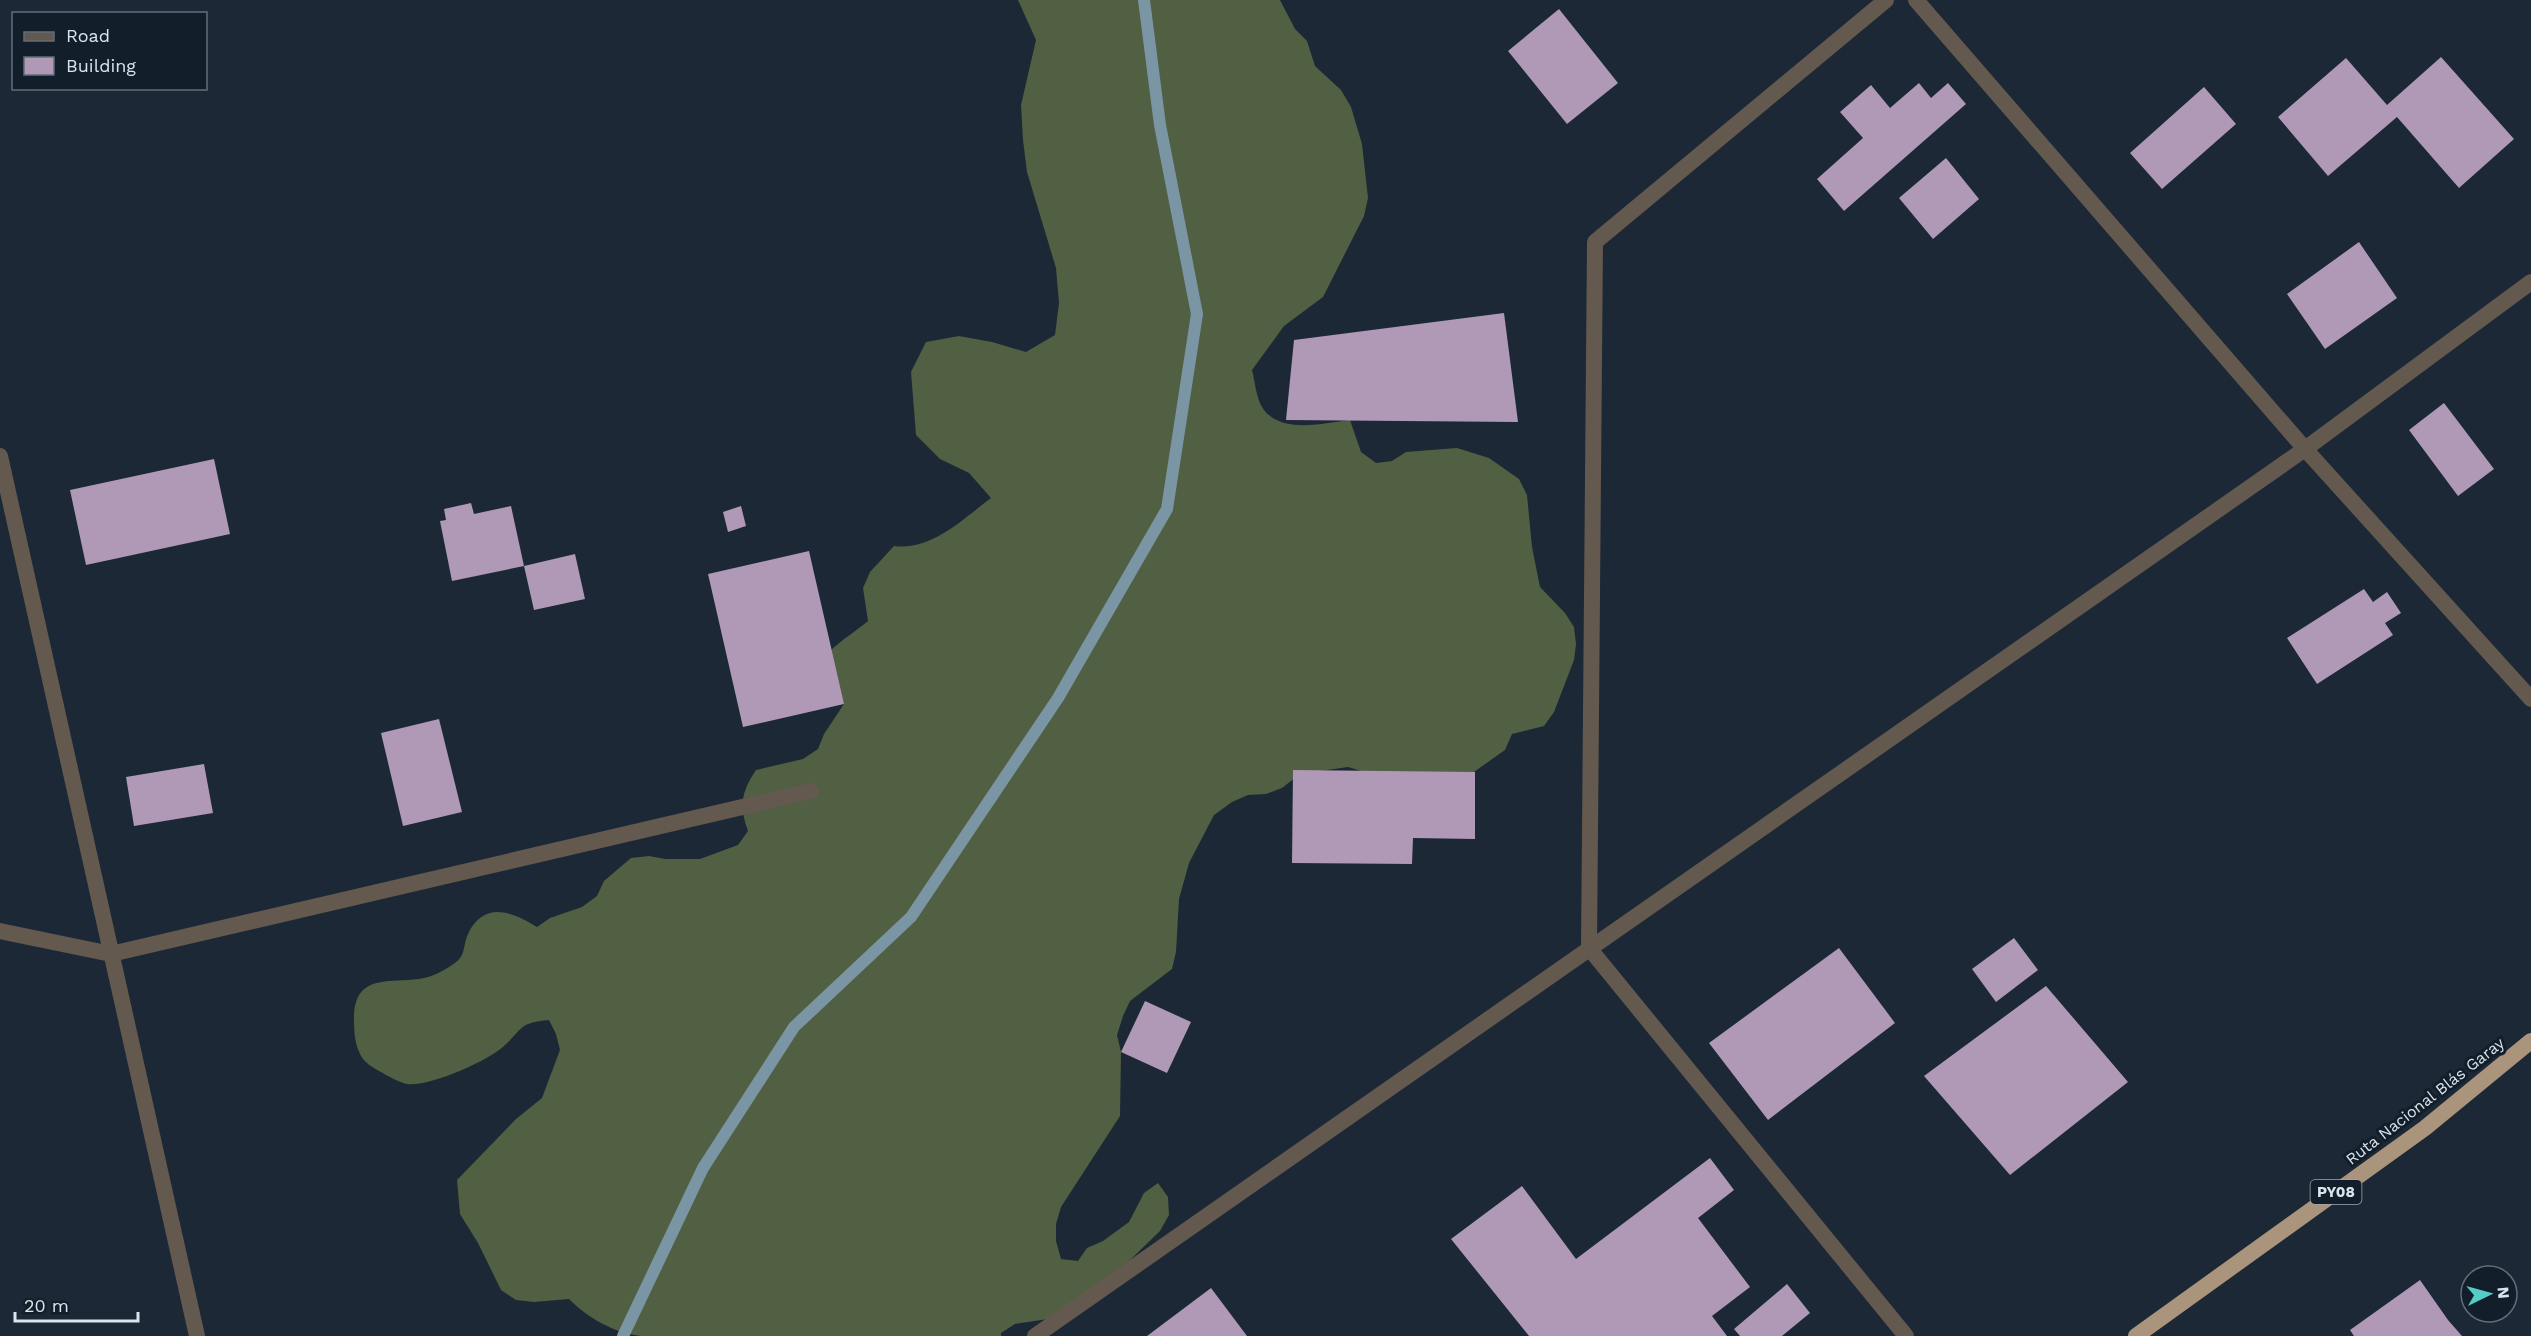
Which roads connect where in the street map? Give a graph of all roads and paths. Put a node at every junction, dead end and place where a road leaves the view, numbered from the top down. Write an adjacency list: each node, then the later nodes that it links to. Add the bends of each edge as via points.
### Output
1 (1886, 0): 9 (street, via 1595,242)
2 (1916, 0): 4 (street)
3 (2531, 282): 4 (street)
4 (2305, 449): 6 (street); 9 (street)
5 (0, 456): 10 (street)
6 (2531, 699)
7 (811, 791): 10 (street)
8 (0, 931): 10 (street)
9 (1589, 948): 13 (street); 14 (street)
10 (111, 954): 12 (street)
11 (2531, 1041): 15 (highway, Ruta Nacional Blás Garay / PY08, via 2425,1128)
12 (197, 1336)
13 (1035, 1336)
14 (1906, 1336)
15 (2136, 1336)

